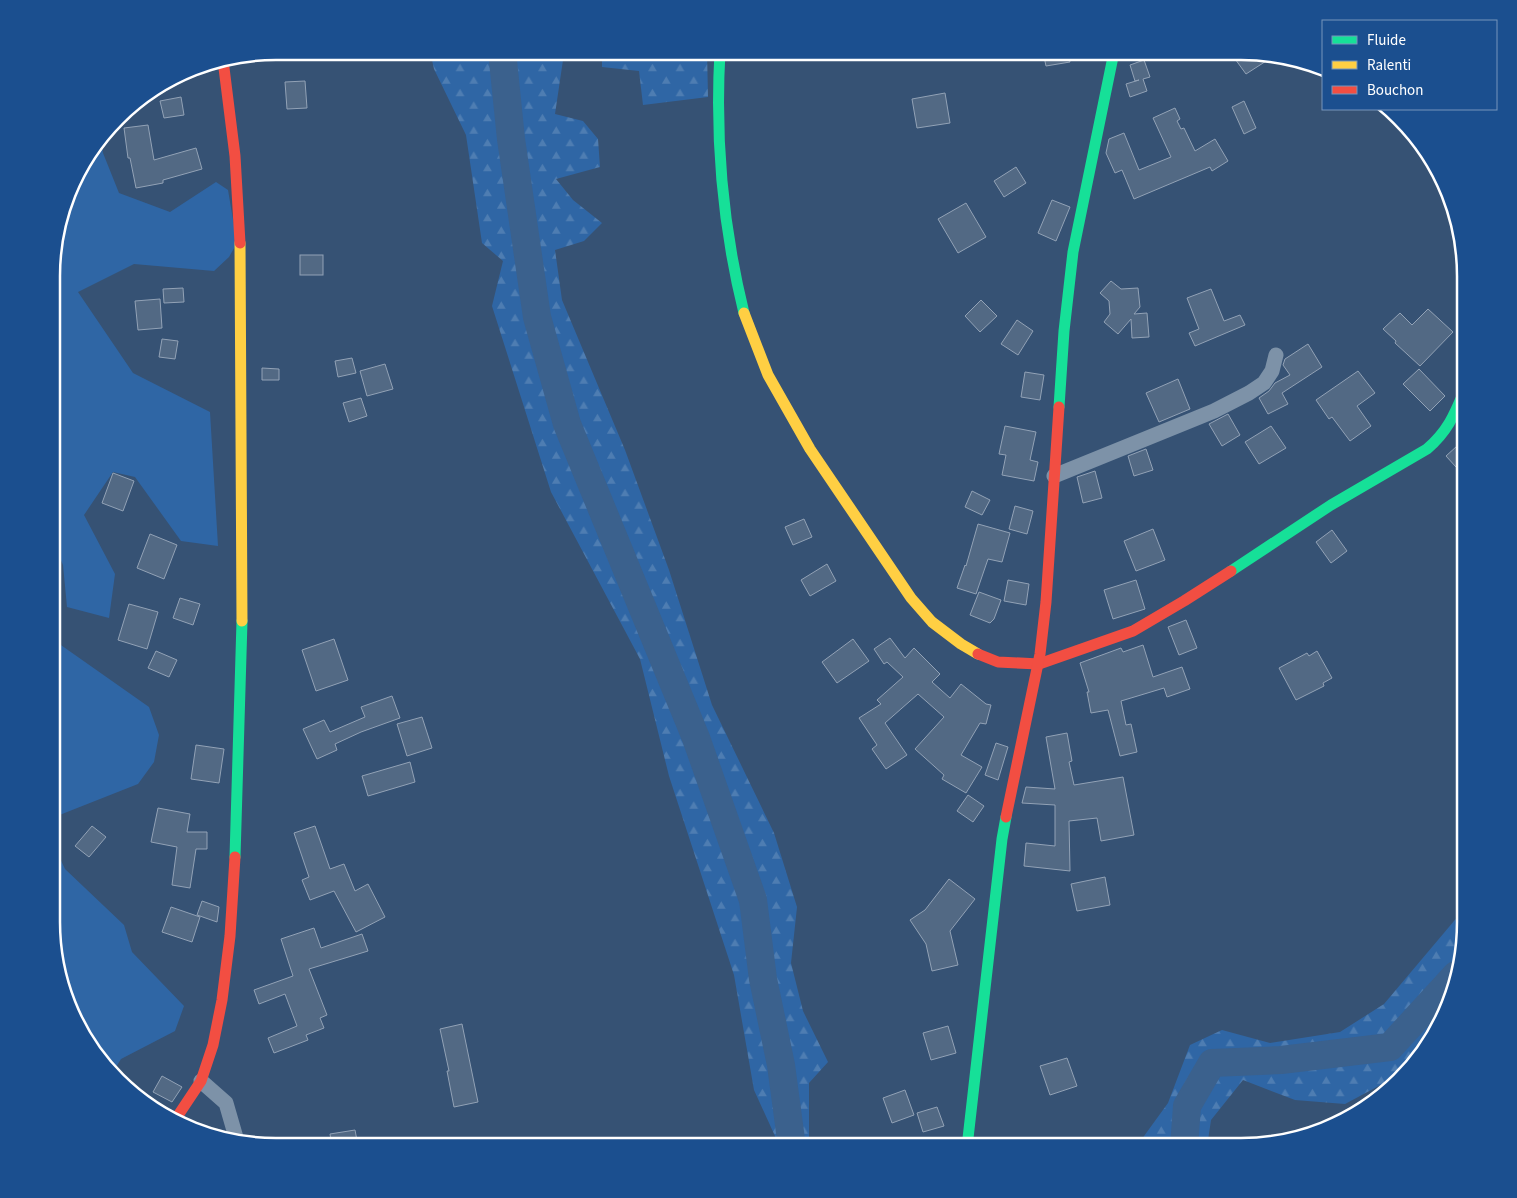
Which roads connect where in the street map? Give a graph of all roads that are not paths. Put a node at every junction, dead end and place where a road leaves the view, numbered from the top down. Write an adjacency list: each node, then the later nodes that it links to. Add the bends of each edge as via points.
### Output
1 (720, 60): 7 (street, via 720,163 732,260 744,314 768,375 810,449 911,598 932,622 981,656 998,662)
2 (1112, 60): 6 (street, via 1073,252)
3 (224, 66): 8 (street, via 236,156 241,261 243,584 240,763 230,936 213,1045)
4 (1276, 355): 6 (street, via 1272,371 1249,393 1214,411)
5 (1457, 408): 7 (street, via 1440,438 1427,449 1331,505 1184,601 1133,631)
6 (1054, 476): 7 (street)
7 (1039, 664): 11 (street, via 1002,838)
8 (201, 1081): 9 (street); 10 (street, via 226,1103)
9 (178, 1115)
10 (236, 1134)
11 (968, 1138)

